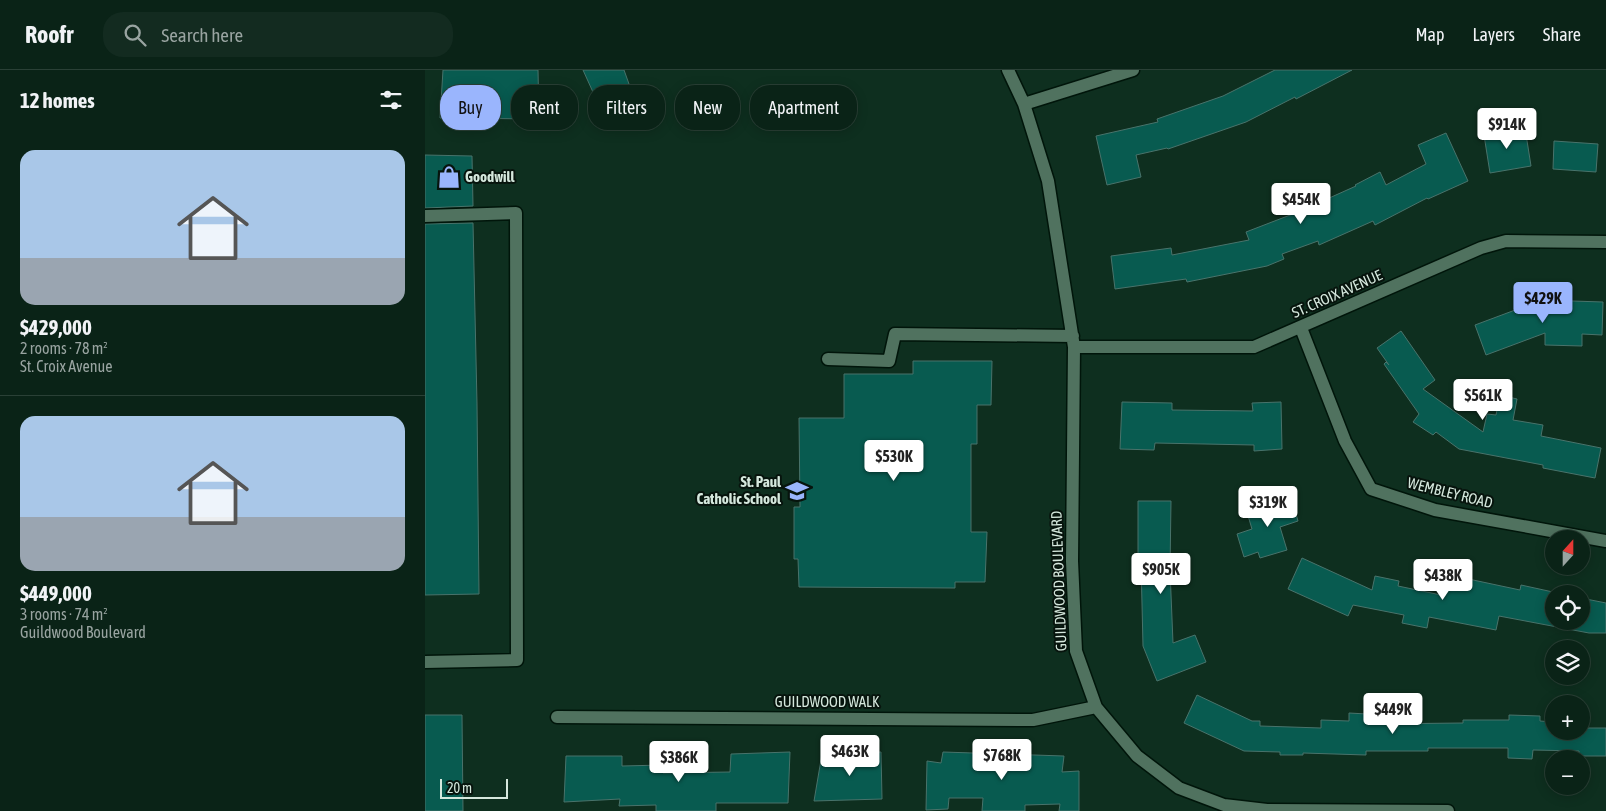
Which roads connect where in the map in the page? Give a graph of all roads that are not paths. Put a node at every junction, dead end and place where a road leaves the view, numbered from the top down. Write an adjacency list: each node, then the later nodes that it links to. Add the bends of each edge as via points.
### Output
1 (1008, 70): 3 (street, GUILDWOOD BOULEVARD)
2 (1133, 70): 3 (street)
3 (1024, 104): 7 (street, GUILDWOOD BOULEVARD, via 1048,181)
4 (425, 216): 10 (street, via 516,213 517,660)
5 (1606, 242): 6 (street, ST. CROIX AVENUE, via 1506,242 1481,248)
6 (1301, 328): 7 (street, ST. CROIX AVENUE, via 1254,348); 9 (street, WEMBLEY ROAD, via 1345,440 1371,489 1435,510)
7 (1073, 342): 8 (street, ST. CROIX AVENUE, via 895,334 889,361); 11 (street, GUILDWOOD BOULEVARD, via 1071,561 1076,652)
8 (828, 359)
9 (1606, 541)
10 (425, 662)
11 (1096, 707): 12 (street, GUILDWOOD WALK, via 1033,720); 13 (street, GUILDWOOD BOULEVARD, via 1137,756 1179,788 1224,805 1267,810)
12 (557, 717)
13 (1449, 811)

